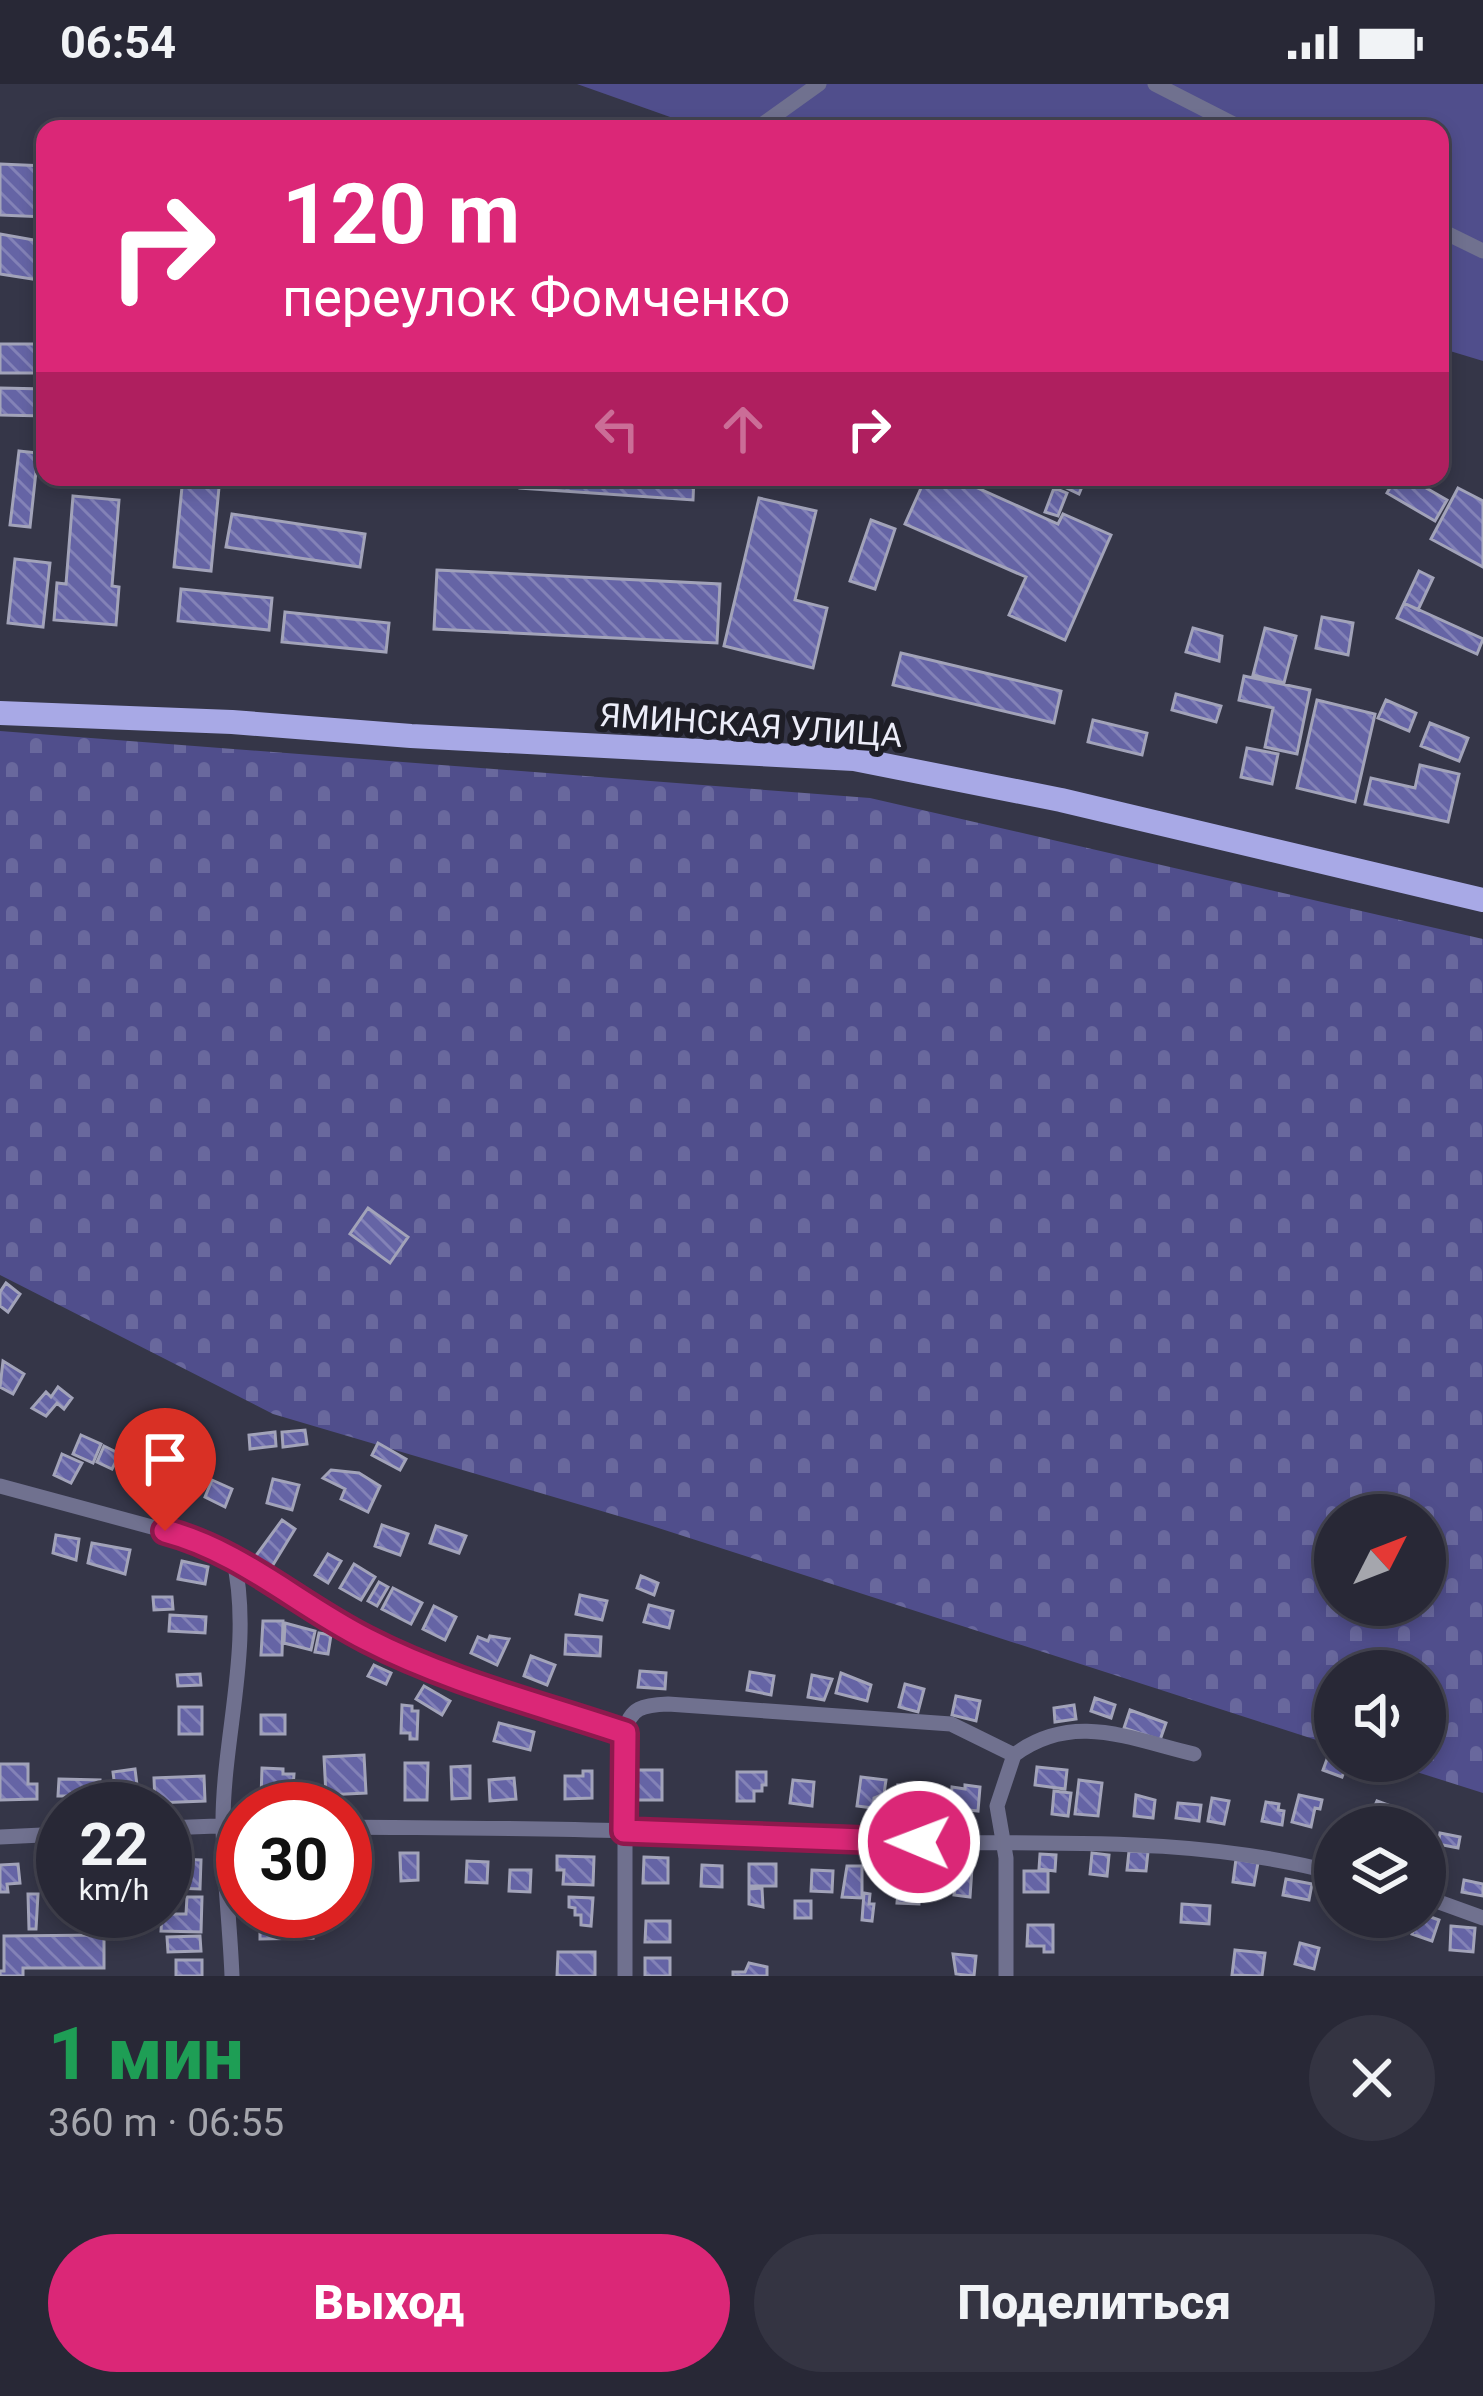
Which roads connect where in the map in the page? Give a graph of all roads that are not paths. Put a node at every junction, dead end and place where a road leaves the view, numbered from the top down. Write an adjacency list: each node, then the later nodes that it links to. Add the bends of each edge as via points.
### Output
1 (819, 84): 3 (street)
2 (1155, 84): 4 (street)
3 (769, 120)
4 (1225, 120)
5 (1449, 234): 6 (street)
6 (1483, 251)
7 (0, 712): 8 (main road, ЯМИНСКАЯ УЛИЦА, via 854,759)
8 (1483, 900)
9 (0, 1486): 10 (street, via 200,1540)
10 (233, 1557): 11 (street, via 427,1667); 14 (street, via 236,1687)
11 (625, 1733): 13 (street, via 631,1713 648,1705 725,1707 951,1724); 16 (street)
12 (1194, 1754): 13 (street, via 1076,1729)
13 (1014, 1755): 19 (street, via 997,1806)
14 (227, 1782)
15 (372, 1827): 16 (street)
16 (624, 1831): 19 (street); 25 (street)
17 (36, 1835): 18 (street)
18 (0, 1837)
19 (1004, 1844): 20 (street, via 1173,1844); 26 (street)
20 (1314, 1868)
21 (1446, 1905): 22 (street)
22 (1483, 1918)
23 (230, 1938): 24 (street)
24 (232, 1976)
25 (626, 1976)
26 (1006, 1976)

